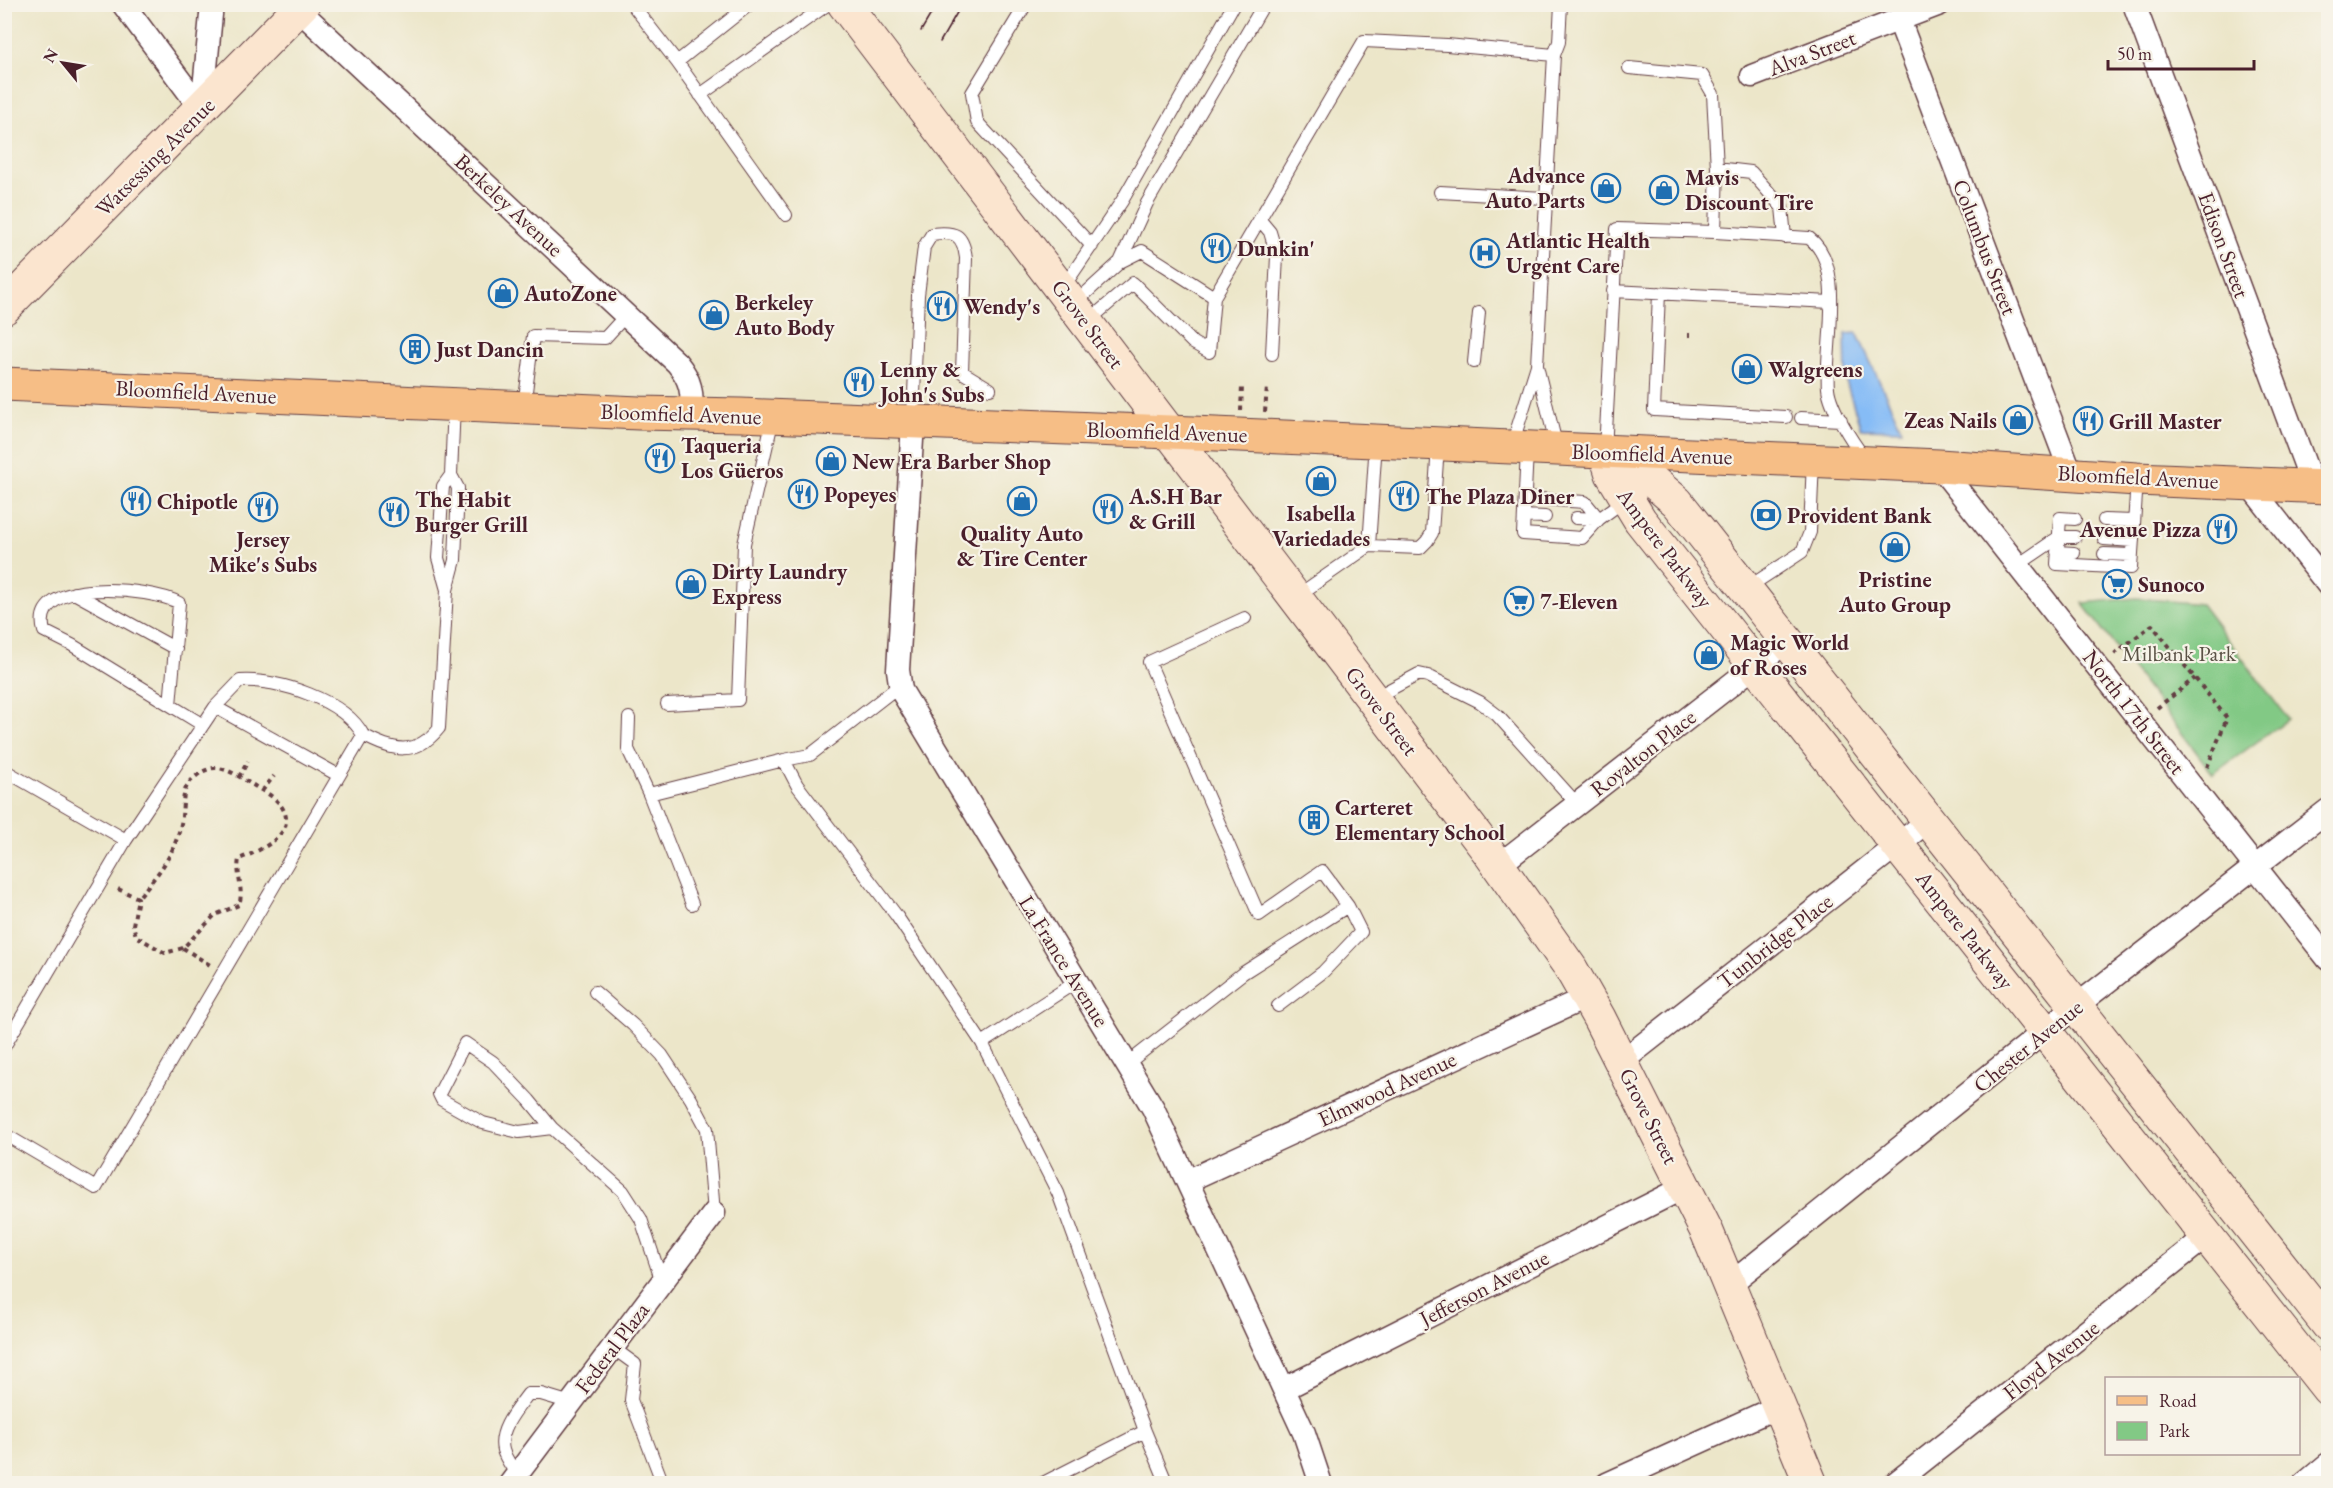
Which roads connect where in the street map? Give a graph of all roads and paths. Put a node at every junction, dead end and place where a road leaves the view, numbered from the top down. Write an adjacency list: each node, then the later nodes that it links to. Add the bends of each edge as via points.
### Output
1 (123, 4): 20 (street)
2 (212, 4): 20 (street)
3 (632, 4): 16 (lane)
4 (750, 4): 16 (lane)
5 (828, 4): 19 (lane)
6 (844, 4): 34 (street, Grove Street)
7 (1026, 4): 28 (lane, via 972,93 977,123)
8 (1234, 4): 28 (lane, via 1122,201)
9 (1264, 4): 29 (lane, via 1147,203)
10 (1561, 4): 15 (lane, via 1559,42)
11 (1940, 4): 14 (street, Alva Street)
12 (2134, 4): 66 (street, Edison Street)
13 (301, 7): 20 (street, Watsessing Avenue); 37 (street, Berkeley Avenue)
14 (1899, 20): 18 (street, Alva Street); 63 (street, Columbus Street)
15 (1554, 55): 23 (lane); 25 (lane, via 1364,41)
16 (677, 62): 19 (lane)
17 (1629, 68): 21 (lane, via 1702,75 1713,94)
18 (1752, 76)
19 (700, 95): 24 (lane)
20 (202, 110): 35 (street, Watsessing Avenue)
21 (1717, 168): 26 (lane); 27 (lane, via 1750,172 1782,207)
22 (1440, 192): 23 (lane)
23 (1545, 198): 40 (lane)
24 (786, 215)
25 (1260, 220): 32 (lane); 38 (lane, via 1270,232 1277,256)
26 (1714, 232): 27 (lane); 30 (lane, via 1617,229)
27 (1785, 237): 33 (lane, via 1809,238 1818,245 1831,283)
28 (1092, 246): 34 (lane)
29 (1120, 262): 32 (lane, via 1142,251); 34 (lane)
30 (1613, 291): 31 (lane); 59 (lane)
31 (1659, 293): 33 (lane); 51 (lane, via 1654,410)
32 (1214, 297): 34 (lane, via 1209,352 1193,343 1133,283)
33 (1831, 302): 53 (lane, via 1828,390)
34 (1074, 306): 55 (street, Grove Street)
35 (4, 308)
36 (1479, 313): 39 (lane)
37 (626, 315): 46 (lane, via 605,338 533,336); 49 (street, Berkeley Avenue, via 686,374 692,386)
38 (1272, 354)
39 (1474, 362)
40 (1537, 365): 58 (lane); 58 (lane)
41 (4, 384): 45 (main road, Bloomfield Avenue)
42 (1242, 386): 47 (path)
43 (1267, 387): 48 (path)
44 (990, 389): 54 (lane, via 962,372 964,244 946,232 932,234 924,247 918,295)
45 (454, 404): 46 (main road, Bloomfield Avenue); 104 (lane, via 451,475 459,488 455,560 447,590 439,728 429,741 410,749 384,747)
46 (524, 407): 49 (main road, Bloomfield Avenue)
47 (1241, 412)
48 (1265, 413)
49 (691, 414): 50 (main road, Bloomfield Avenue)
50 (773, 417): 54 (main road, Bloomfield Avenue); 98 (lane, via 744,544 738,700)
51 (1786, 417)
52 (1801, 418): 53 (lane)
53 (1841, 420): 61 (lane)
54 (913, 423): 55 (main road, Bloomfield Avenue); 96 (street, La France Avenue)
55 (1170, 432): 56 (main road, Bloomfield Avenue); 89 (street, Grove Street)
56 (1376, 441): 57 (main road, Bloomfield Avenue); 80 (lane)
57 (1438, 444): 58 (main road, Bloomfield Avenue); 80 (lane, via 1432,533 1427,541 1420,548)
58 (1532, 449): 59 (main road, Bloomfield Avenue); 67 (lane)
59 (1605, 452): 60 (main road, Bloomfield Avenue); 68 (street, Ampere Parkway); 87 (street, Ampere Parkway, via 1643,473 1677,502)
60 (1813, 460): 61 (main road, Bloomfield Avenue); 87 (lane, via 1810,532 1802,552)
61 (1868, 463): 62 (main road, Bloomfield Avenue)
62 (1939, 466): 63 (main road, Bloomfield Avenue); 85 (street, North 17th Street)
63 (2071, 473): 64 (main road, Bloomfield Avenue)
64 (2137, 479): 65 (main road, Bloomfield Avenue); 75 (lane)
65 (2248, 483): 66 (main road, Bloomfield Avenue); 86 (street)
66 (2321, 486)
67 (1525, 498): 69 (lane); 72 (lane, via 1585,502)
68 (1626, 499): 72 (lane); 94 (street, Ampere Parkway)
69 (1524, 516): 70 (lane); 72 (lane, via 1523,534 1582,538)
70 (1545, 517)
71 (1576, 518): 72 (lane)
72 (1599, 519)
73 (2075, 519): 76 (lane, via 2060,518)
74 (2104, 520): 75 (lane)
75 (2134, 521): 79 (lane)
76 (2059, 537): 77 (lane); 81 (lane); 85 (lane)
77 (2075, 537)
78 (2104, 539): 79 (lane)
79 (2133, 541): 84 (lane)
80 (1369, 546): 89 (lane)
81 (2057, 552): 82 (lane); 84 (lane, via 2057,564 2131,568)
82 (2074, 553)
83 (2104, 554): 84 (lane)
84 (2132, 555)
85 (2018, 565): 120 (street, North 17th Street)
86 (2328, 585)
87 (1746, 589): 91 (street, Ampere Parkway)
88 (74, 593): 92 (lane); 92 (lane, via 168,597 179,603); 99 (lane, via 53,599 44,609 40,620 44,630)
89 (1296, 597): 97 (street, Grove Street)
90 (1245, 618): 124 (lane, via 1149,662 1258,915 1322,871)
91 (1787, 641): 94 (street, Royalton Place); 116 (street, Ampere Parkway)
92 (176, 650): 99 (lane)
93 (2114, 654): 95 (path, via 2152,625)
94 (1755, 666): 114 (street, Royalton Place); 118 (street, Ampere Parkway)
95 (2195, 678): 101 (path); 108 (path, via 2228,718)
96 (900, 685): 105 (lane, via 810,754); 128 (street, La France Avenue)
97 (1372, 698): 114 (lane, via 1419,674 1480,702 1497,715); 119 (street, Grove Street)
98 (667, 704)
99 (170, 705): 103 (lane)
100 (215, 706): 103 (lane); 104 (lane, via 240,681 292,686 344,712); 109 (lane)
101 (2157, 708)
102 (629, 718): 113 (lane, via 628,749)
103 (203, 725): 117 (lane)
104 (363, 735): 109 (lane)
105 (784, 760): 113 (lane); 134 (lane, via 797,785 896,915)
106 (248, 761): 111 (path)
107 (4, 770): 117 (lane)
108 (2206, 770)
109 (338, 775): 139 (lane, via 96,1188)
110 (274, 776): 112 (path)
111 (239, 777): 112 (path); 122 (path, via 214,768 199,774 185,789 173,849 164,869)
112 (262, 791): 125 (path, via 283,809 282,832 259,851 239,859 239,904 215,915)
113 (649, 794): 123 (lane)
114 (1577, 804): 119 (street, Royalton Place)
115 (2328, 810): 120 (street, Chester Avenue)
116 (1929, 820): 118 (street, Tunbridge Place); 132 (street, Ampere Parkway)
117 (126, 840): 135 (lane)
118 (1897, 845): 133 (street, Ampere Parkway); 136 (street, Tunbridge Place)
119 (1499, 865): 130 (street, Grove Street)
120 (2256, 866): 126 (street, North 17th Street); 132 (street, Chester Avenue)
121 (118, 889): 122 (path)
122 (138, 898): 125 (path, via 133,925 136,936 165,953)
123 (692, 904)
124 (1348, 906): 131 (lane, via 1361,932 1323,972); 137 (lane, via 1243,973)
125 (183, 948): 127 (path)
126 (2328, 959)
127 (212, 967)
128 (1076, 982): 134 (lane); 137 (street, La France Avenue)
129 (595, 992): 142 (lane, via 662,1055 691,1099 707,1129)
130 (1587, 997): 136 (street, Grove Street); 140 (street, Elmwood Avenue)
131 (1278, 1006)
132 (2076, 1006): 133 (street, Chester Avenue); 146 (street, Ampere Parkway)
133 (2045, 1031): 143 (street, Ampere Parkway); 145 (street, Chester Avenue)
134 (982, 1042): 152 (lane, via 1058,1193)
135 (4, 1047)
136 (1621, 1062): 141 (street, Grove Street)
137 (1128, 1063): 140 (street, La France Avenue)
138 (552, 1128): 138 (lane, via 493,1062 465,1043 439,1094 442,1100 483,1123 519,1132); 144 (lane, via 623,1191 641,1219)
139 (4, 1134)
140 (1187, 1181): 148 (street, La France Avenue)
141 (1685, 1187): 145 (street, Grove Street); 148 (street, Jefferson Avenue)
142 (714, 1213): 144 (street, Federal Plaza)
143 (2207, 1236): 149 (street, Ampere Parkway); 161 (street, Floyd Avenue)
144 (662, 1282): 147 (street, Federal Plaza)
145 (1729, 1286): 151 (street, Grove Street)
146 (2328, 1325)
147 (613, 1348): 150 (street, Federal Plaza); 155 (lane, via 635,1364 631,1400)
148 (1284, 1389): 158 (street, La France Avenue)
149 (2328, 1389)
150 (571, 1403): 154 (street, Federal Plaza); 154 (lane, via 528,1394 503,1436 503,1450)
151 (1779, 1406): 159 (street); 160 (street, Grove Street)
152 (1145, 1431): 156 (lane); 157 (lane)
153 (2328, 1464): 162 (street)
154 (513, 1479)
155 (663, 1484)
156 (1041, 1484)
157 (1167, 1484)
158 (1321, 1484)
159 (1607, 1484)
160 (1811, 1484)
161 (1894, 1484)
162 (2304, 1484)

